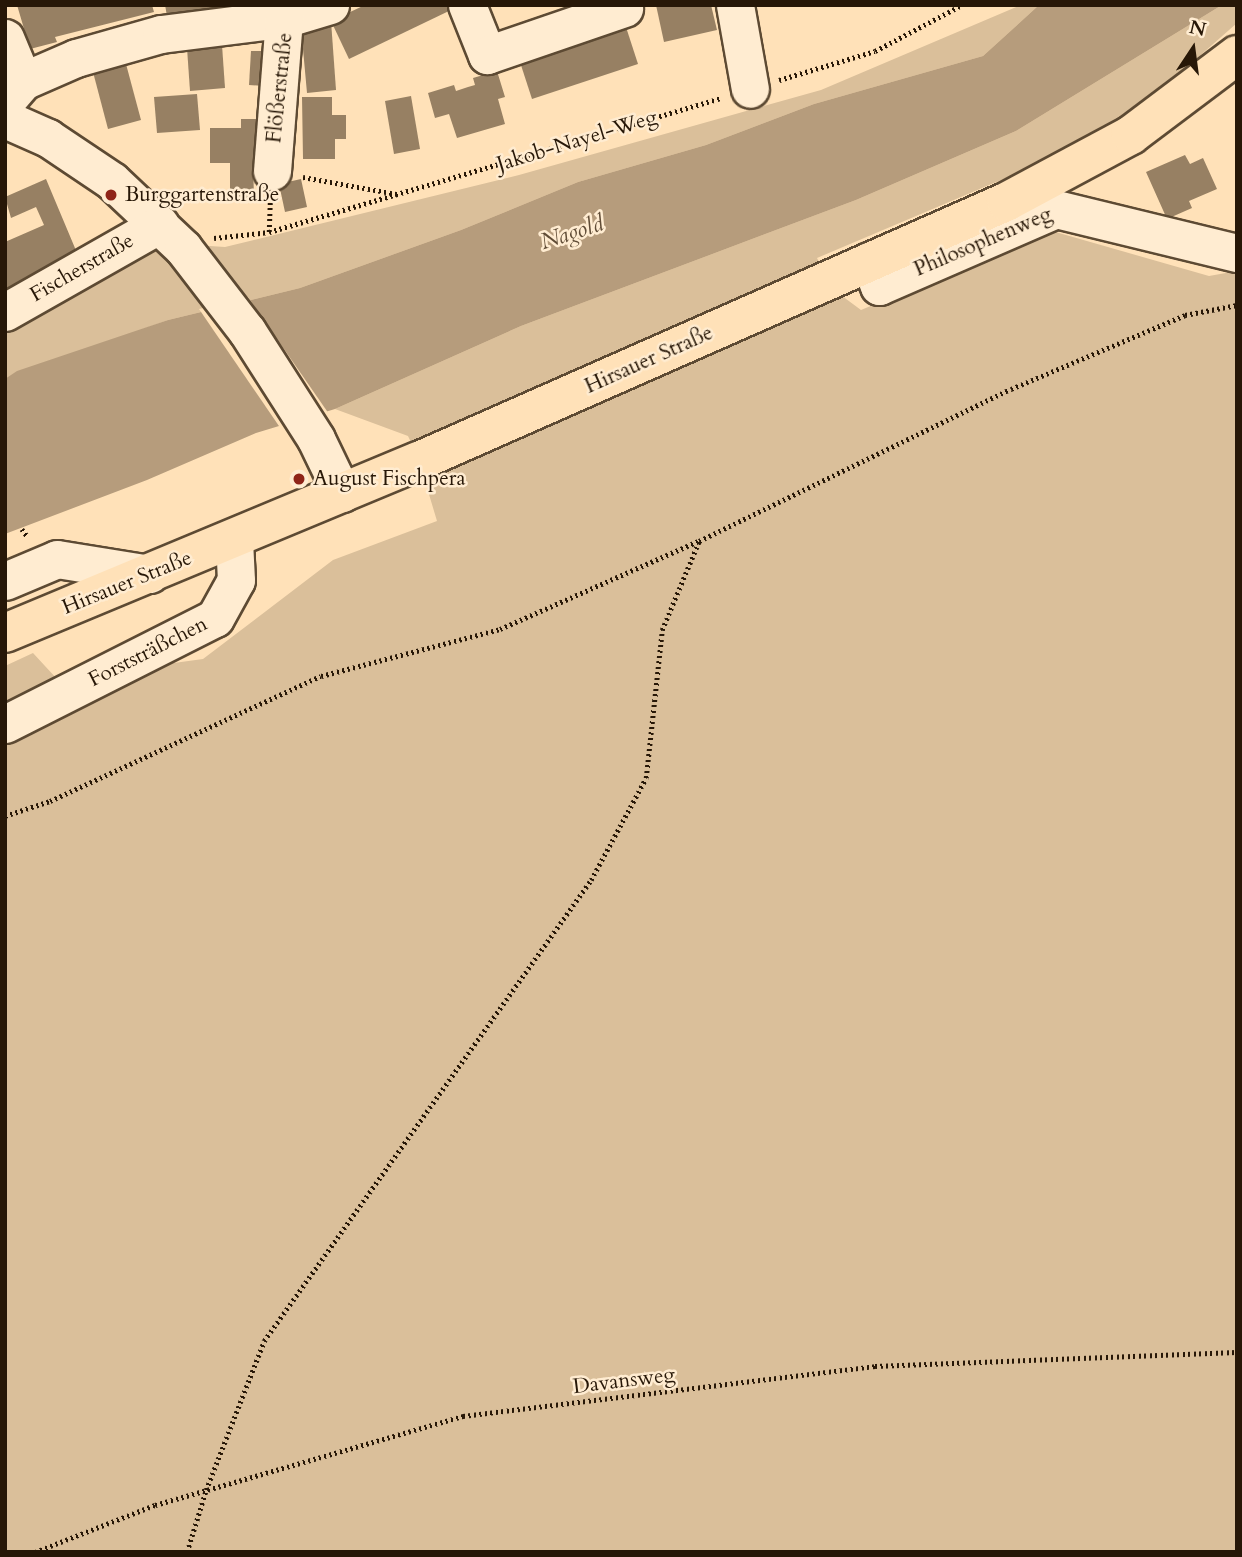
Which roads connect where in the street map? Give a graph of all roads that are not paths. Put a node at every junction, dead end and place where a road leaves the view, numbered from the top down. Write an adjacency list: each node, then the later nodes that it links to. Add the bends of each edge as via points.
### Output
1 (330, 5): 5 (street)
2 (467, 5): 4 (street, via 487,55)
3 (735, 5): 9 (street)
4 (624, 8)
5 (286, 12): 6 (street); 12 (street, Flößerstraße)
6 (159, 20): 10 (street)
7 (5, 38): 10 (street)
8 (1237, 54): 15 (main road, Hirsauer Straße, via 1185,98 1076,168)
9 (750, 89)
10 (14, 92)
11 (5, 119): 13 (street, via 47,138 112,181)
12 (272, 171)
13 (178, 243): 16 (street, Fischerstraße); 17 (street, via 247,331 316,439)
14 (1237, 253): 15 (street, Philosophenweg, via 1056,209 879,286)
15 (869, 261): 17 (main road, Hirsauer Straße)
16 (5, 312)
17 (342, 493): 18 (main road, Hirsauer Straße)
18 (234, 540): 19 (main road, Hirsauer Straße); 22 (street, Forststräßchen, via 236,580 215,618)
19 (150, 574): 20 (street, via 57,559); 21 (main road, Hirsauer Straße)
20 (5, 581)
21 (20, 627)
22 (5, 723)

